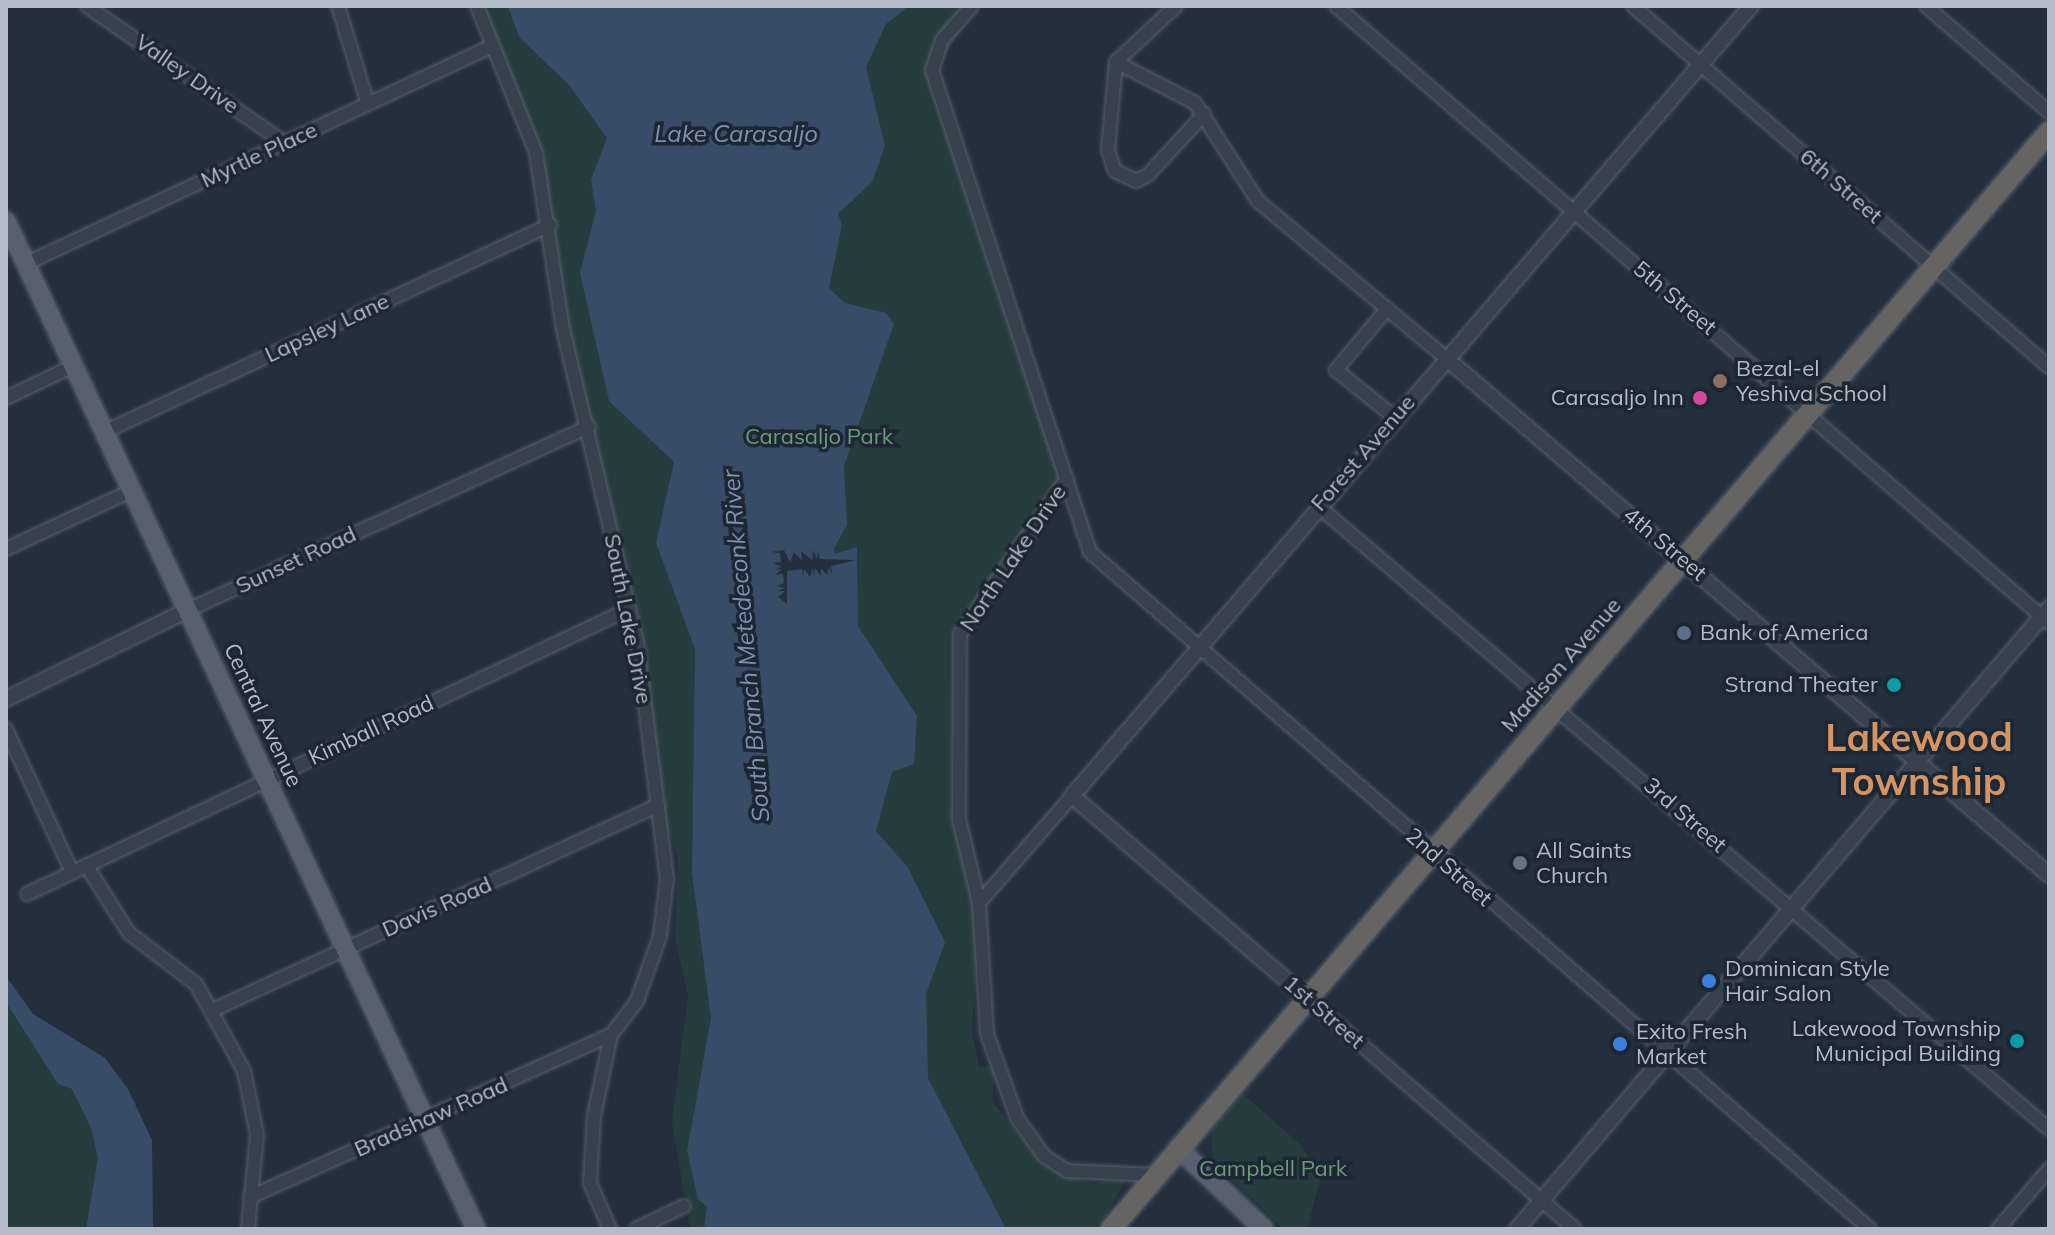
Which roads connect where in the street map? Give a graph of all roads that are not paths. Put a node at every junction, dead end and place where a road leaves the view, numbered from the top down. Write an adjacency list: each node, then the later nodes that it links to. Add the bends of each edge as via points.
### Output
1 (87, 6): 17 (street, Valley Drive)
2 (338, 6): 13 (street)
3 (477, 6): 10 (street, South Lake Drive)
4 (972, 6): 32 (street, North Lake Drive, via 942,40 932,70)
5 (1176, 6): 11 (street)
6 (1336, 6): 18 (street, 5th Street)
7 (1633, 6): 12 (street, 6th Street)
8 (1751, 6): 12 (street, Forest Avenue)
9 (1926, 6): 14 (street)
10 (492, 46): 13 (street, Myrtle Place); 20 (street, South Lake Drive, via 536,153)
11 (1116, 62): 15 (street, via 1180,92); 15 (street, via 1108,150 1123,179 1148,175)
12 (1699, 63): 18 (street, Forest Avenue); 22 (street, 6th Street)
13 (368, 104): 17 (street, Myrtle Place)
14 (2049, 112)
15 (1204, 114): 23 (street, 4th Street, via 1237,175 1277,217)
16 (2049, 132): 22 (highway, Madison Avenue)
17 (285, 143): 21 (street, Myrtle Place)
18 (1571, 210): 24 (street, Forest Avenue); 28 (street, 5th Street)
19 (6, 221): 21 (main road, Central Avenue)
20 (550, 225): 30 (street, South Lake Drive, via 563,329); 31 (street, Lapsley Lane)
21 (25, 264): 25 (main road, Central Avenue)
22 (1933, 266): 26 (street, 6th Street); 28 (highway, Madison Avenue)
23 (1387, 309): 24 (street, 4th Street); 29 (street, via 1336,370)
24 (1446, 358): 29 (street, Forest Avenue); 36 (street, 4th Street)
25 (73, 366): 27 (street); 31 (main road, Central Avenue)
26 (2049, 367)
27 (6, 398)
28 (1809, 412): 36 (highway, Madison Avenue); 39 (street, 5th Street)
29 (1394, 417): 34 (street, Forest Avenue)
30 (589, 426): 37 (street, South Lake Drive); 38 (street, Sunset Road)
31 (104, 432): 33 (main road, Central Avenue)
32 (1067, 478): 40 (street, 2nd Street, via 1090,552); 53 (street, North Lake Drive, via 993,581 955,653 959,819)
33 (131, 491): 35 (street); 38 (main road, Central Avenue)
34 (1318, 506): 40 (street, Forest Avenue); 42 (street, 3rd Street)
35 (6, 549)
36 (1684, 558): 42 (highway, Madison Avenue); 44 (street, 4th Street)
37 (629, 609): 45 (street, Kimball Road); 47 (street, South Lake Drive)
38 (188, 610): 41 (street, Sunset Road); 45 (main road, Central Avenue)
39 (2047, 616): 44 (street)
40 (1197, 648): 46 (street, Forest Avenue); 48 (street, 2nd Street)
41 (6, 699)
42 (1558, 705): 48 (highway, Madison Avenue); 54 (street, 3rd Street)
43 (6, 729): 50 (street)
44 (1918, 760): 51 (street, 4th Street); 54 (street)
45 (266, 779): 49 (street, Kimball Road); 55 (main road, Central Avenue)
46 (1072, 796): 53 (street, Forest Avenue); 56 (street, 1st Street)
47 (658, 805): 55 (street, Davis Road); 58 (street, South Lake Drive, via 666,911 637,1001)
48 (1432, 851): 56 (highway, Madison Avenue); 59 (street, 2nd Street)
49 (86, 865): 50 (street, Kimball Road); 57 (street, via 129,933 181,969)
50 (72, 872): 52 (street, Kimball Road)
51 (2049, 875)
52 (27, 894)
53 (979, 903): 64 (street, North Lake Drive, via 987,1034 1031,1140 1067,1171)
54 (1791, 907): 59 (street); 61 (street, 3rd Street)
55 (343, 948): 57 (street, Davis Road); 60 (main road, Central Avenue)
56 (1306, 997): 62 (highway, Madison Avenue); 66 (street, 1st Street)
57 (215, 1009): 65 (street, via 244,1071 257,1135)
58 (611, 1035): 60 (street, Bradshaw Road); 70 (street, South Lake Drive, via 589,1152 590,1183)
59 (1667, 1055): 66 (street); 76 (street, 2nd Street)
60 (425, 1120): 65 (street, Bradshaw Road); 69 (main road, Central Avenue)
61 (2049, 1129)
62 (1178, 1148): 64 (highway, Madison Avenue); 73 (main road)
63 (2049, 1169): 77 (street)
64 (1156, 1175): 72 (highway, Madison Avenue)
65 (250, 1197): 68 (street)
66 (1541, 1200): 74 (street); 75 (street, 1st Street)
67 (684, 1206): 71 (street)
68 (248, 1229)
69 (476, 1229)
70 (610, 1229)
71 (636, 1229)
72 (1111, 1229)
73 (1264, 1229)
74 (1517, 1229)
75 (1575, 1229)
76 (1870, 1229)
77 (1998, 1229)

